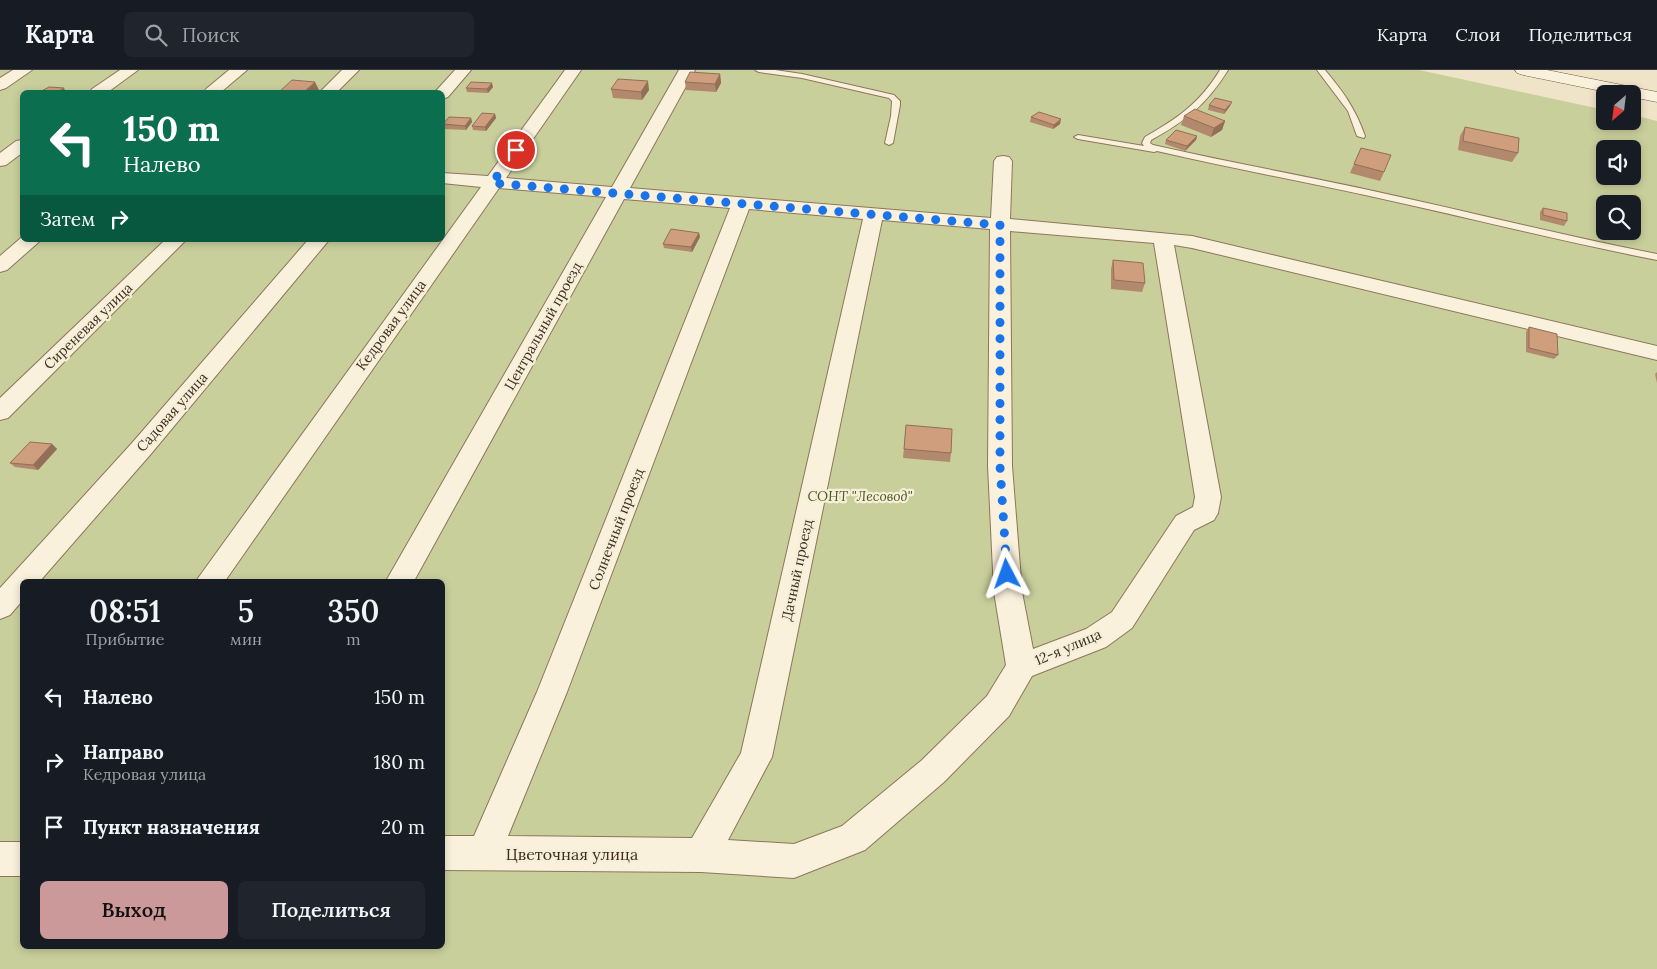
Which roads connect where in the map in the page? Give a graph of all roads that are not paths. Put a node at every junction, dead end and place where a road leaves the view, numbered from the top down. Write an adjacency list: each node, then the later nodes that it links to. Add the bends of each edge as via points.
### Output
1 (24, 70): 12 (street)
2 (130, 70): 13 (street)
3 (239, 70): 14 (street)
4 (351, 70): 15 (street)
5 (463, 70): 16 (street)
6 (573, 70): 28 (street, Кедровая улица)
7 (687, 70): 29 (street, Центральный проезд)
8 (759, 70): 21 (lane, via 886,94 896,102)
9 (1224, 70): 24 (lane, via 1197,108 1148,139 1146,143)
10 (1321, 70): 18 (lane, via 1352,110)
11 (1523, 70): 17 (main road)
12 (0, 85)
13 (101, 90)
14 (214, 90)
15 (330, 90)
16 (445, 91)
17 (1657, 97)
18 (1361, 136)
19 (1078, 137): 24 (lane)
20 (0, 142): 22 (street)
21 (889, 143)
22 (20, 144)
23 (20, 146): 25 (street)
24 (1159, 151): 37 (lane, via 1364,192)
25 (0, 161)
26 (1003, 161): 32 (street)
27 (445, 178): 28 (street)
28 (492, 183): 29 (street); 42 (street, Кедровая улица)
29 (617, 194): 30 (street); 43 (street, Центральный проезд)
30 (742, 202): 31 (street); 48 (street, Солнечный проезд, via 552,692)
31 (874, 214): 32 (street); 49 (street, Дачный проезд, via 756,758)
32 (1000, 225): 33 (street); 46 (street, via 1000,466 1008,592)
33 (1163, 238): 39 (street, via 1192,242); 46 (street, 12-я улица, via 1208,497 1205,512 1185,523 1122,620 1096,638)
34 (29, 242): 38 (street)
35 (174, 242): 40 (street, Сиреневая улица)
36 (317, 242): 41 (street, Садовая улица)
37 (1657, 257)
38 (0, 266)
39 (1657, 353)
40 (0, 412)
41 (26, 579)
42 (211, 579)
43 (401, 579)
44 (20, 585): 45 (street, Садовая улица)
45 (0, 607)
46 (1020, 667): 49 (street, 12-я улица, via 998,706 933,771 853,838 794,861)
47 (445, 853): 48 (street, Цветочная улица)
48 (484, 854): 49 (street, Цветочная улица)
49 (701, 855)

